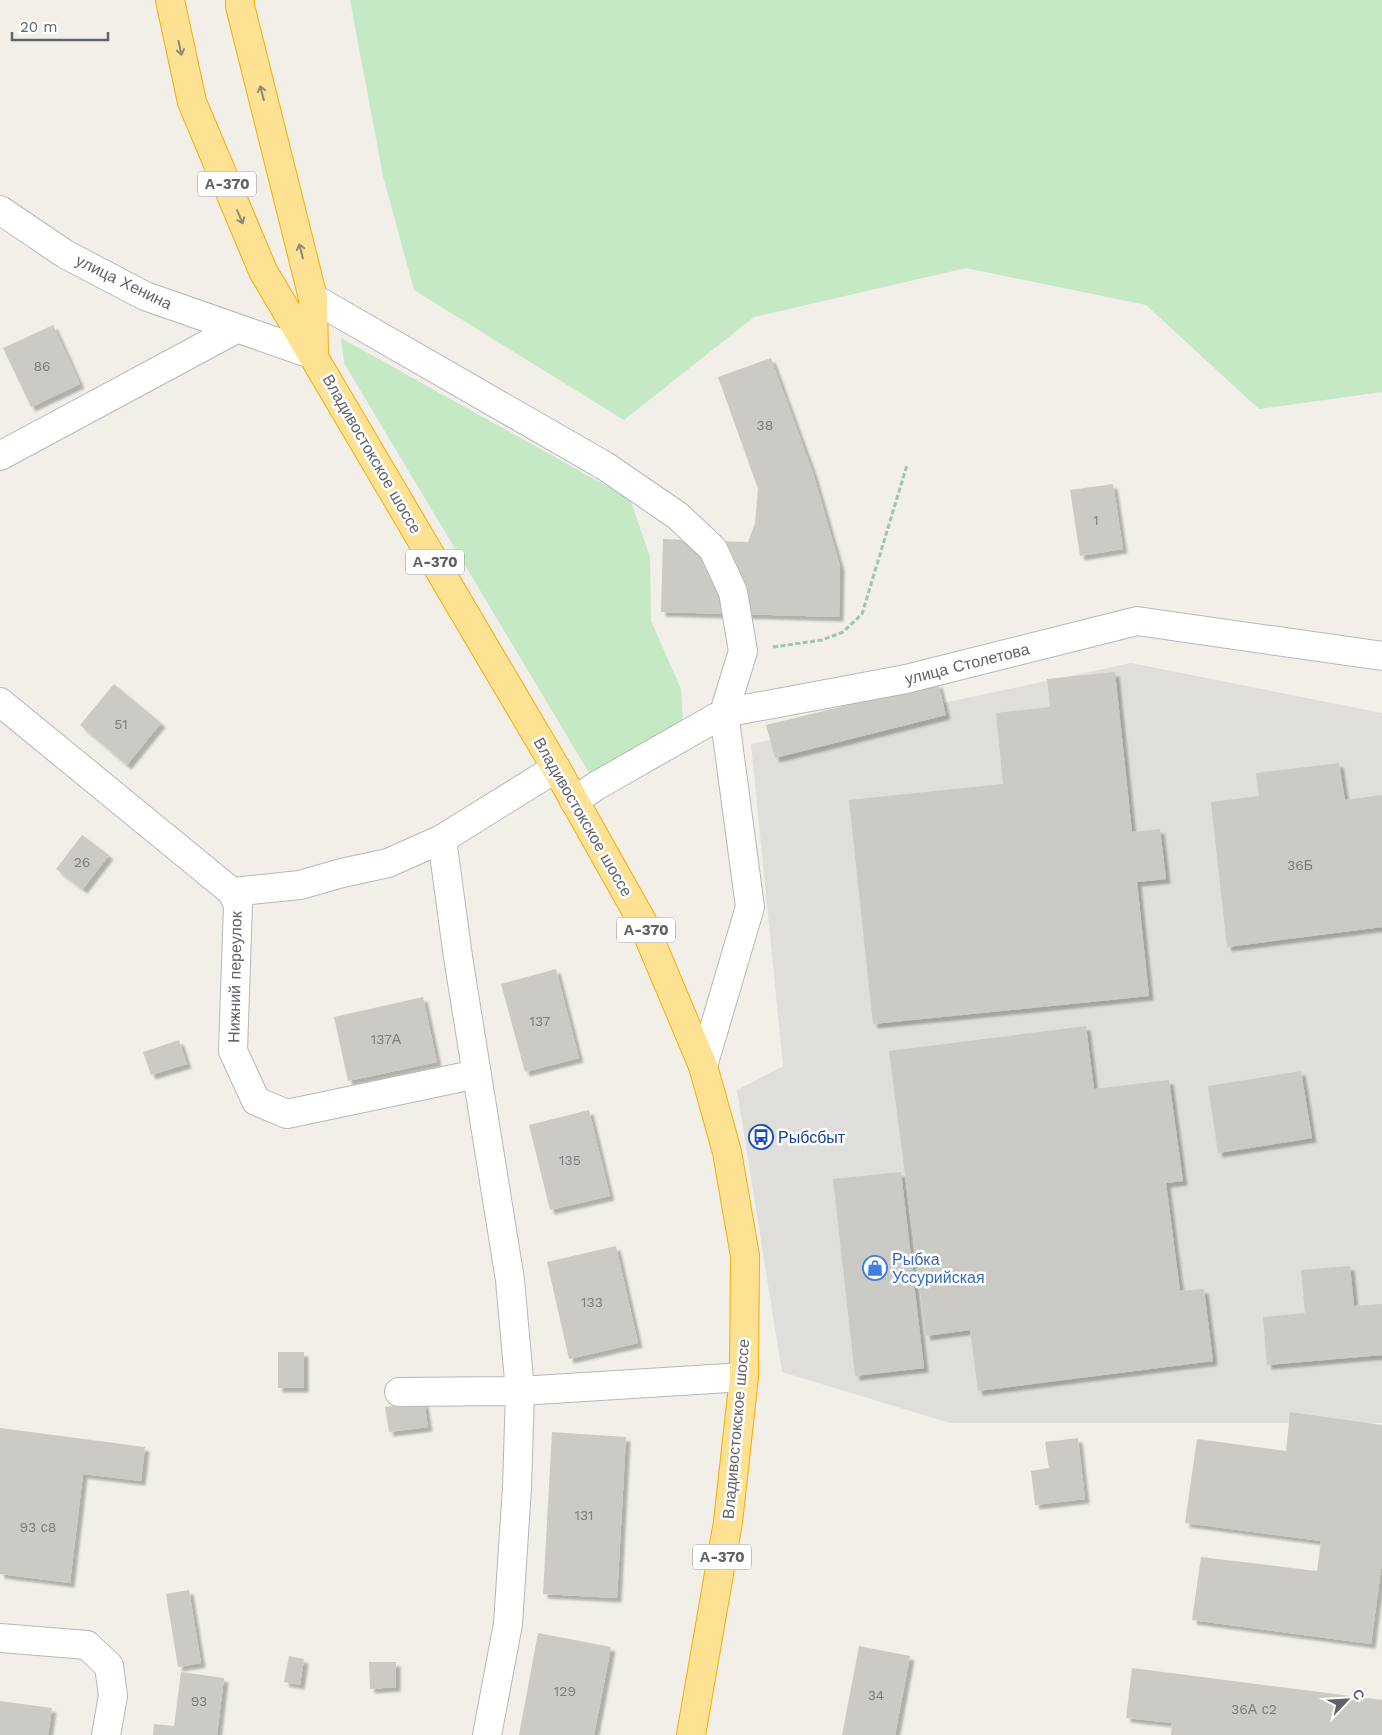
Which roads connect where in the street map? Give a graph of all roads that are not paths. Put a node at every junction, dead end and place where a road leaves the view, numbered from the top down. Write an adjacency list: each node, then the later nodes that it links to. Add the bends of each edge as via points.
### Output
1 (170, 0): 6 (highway, Владивостокское шоссе / А-370, one-way to 6, via 192,102 263,271)
2 (240, 0): 4 (highway, Владивостокское шоссе / А-370, one-way to 2)
3 (0, 210): 5 (street, улица Хенина, via 65,254 145,296)
4 (313, 298): 6 (highway, Владивостокское шоссе / А-370); 10 (street, via 605,466 678,516 713,549 734,592 743,651)
5 (236, 329): 6 (street, улица Хенина); 7 (street)
6 (314, 355): 11 (highway, Владивостокское шоссе / А-370)
7 (0, 456)
8 (1382, 656): 10 (street, улица Столетова, via 1137,622 906,679)
9 (0, 702): 14 (street, Нижний переулок)
10 (724, 712): 12 (street, улица Столетова); 15 (street, via 750,907)
11 (556, 768): 12 (highway, Владивостокское шоссе / А-370); 13 (street)
12 (574, 801): 15 (highway, Владивостокское шоссе / А-370, via 642,922)
13 (442, 839): 14 (street, via 388,863 300,885); 16 (street)
14 (232, 892): 16 (street, Нижний переулок, via 238,905 234,1051 256,1101 287,1114)
15 (703, 1066): 17 (highway, Владивостокское шоссе / А-370, via 727,1152 745,1256)
16 (477, 1074): 19 (street, via 510,1280)
17 (744, 1377): 19 (street); 23 (highway, Владивостокское шоссе / А-370, via 728,1522)
18 (399, 1392): 19 (street)
19 (520, 1392): 22 (street, via 508,1624)
20 (0, 1638): 21 (street, via 87,1644 109,1666 113,1696)
21 (106, 1735)
22 (487, 1735)
23 (691, 1735)

